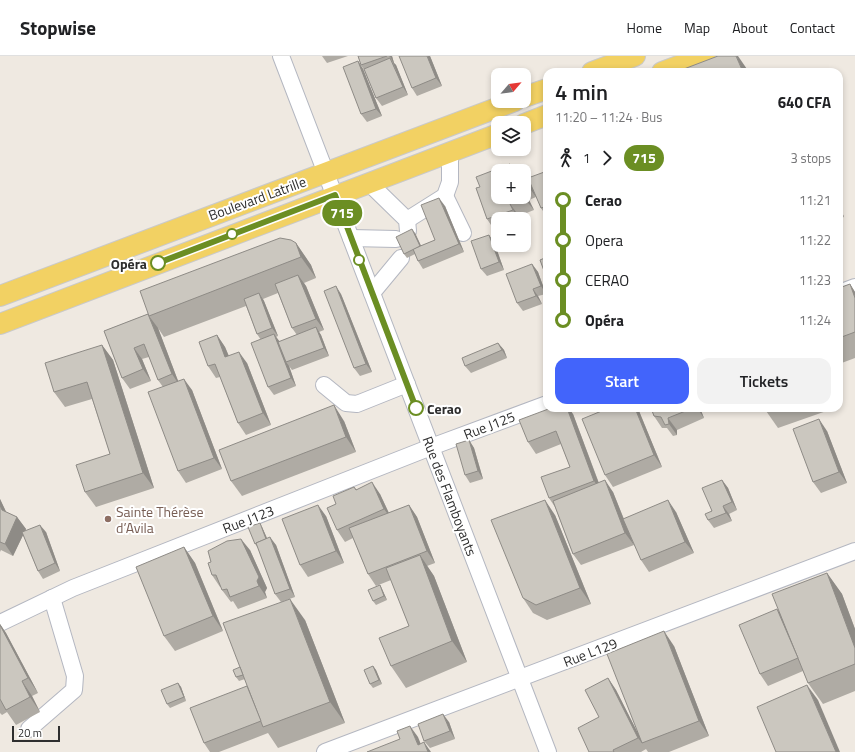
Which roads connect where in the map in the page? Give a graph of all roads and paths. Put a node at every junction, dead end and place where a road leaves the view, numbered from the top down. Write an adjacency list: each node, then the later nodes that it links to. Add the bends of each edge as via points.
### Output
1 (281, 56): 13 (street, Rue des Flamboyants)
2 (634, 56): 4 (main road)
3 (705, 56): 5 (main road)
4 (602, 68)
5 (673, 68)
6 (543, 91): 7 (main road)
7 (531, 95)
8 (497, 108): 13 (main road, Boulevard Latrille)
9 (543, 117): 10 (main road)
10 (531, 121)
11 (491, 137): 12 (main road, Boulevard Latrille)
12 (450, 152): 14 (main road, Boulevard Latrille); 16 (street, via 450,182)
13 (326, 173): 15 (street, Rue des Flamboyants); 22 (main road, Boulevard Latrille)
14 (369, 182): 15 (main road, Boulevard Latrille); 17 (street)
15 (335, 195): 19 (street, Rue des Flamboyants); 25 (main road, Boulevard Latrille)
16 (445, 196): 17 (street); 18 (street)
17 (406, 220): 19 (street, via 402,238)
18 (463, 233)
19 (351, 238): 24 (street, Rue des Flamboyants)
20 (402, 258): 24 (street)
21 (855, 287): 23 (street)
22 (1, 292)
23 (843, 292)
24 (372, 293): 26 (street, Rue des Flamboyants)
25 (0, 324)
26 (407, 384): 27 (street, via 357,404 346,403); 29 (street, Rue des Flamboyants)
27 (324, 385)
28 (543, 405): 29 (street, Rue J125)
29 (431, 447): 31 (street, Rue J123); 33 (street, Rue des Flamboyants)
30 (855, 551): 33 (street, Rue L129)
31 (52, 598): 32 (street, Rue J123); 34 (street, via 75,676 74,690)
32 (0, 623)
33 (520, 678): 35 (street, Rue L129); 36 (street, Rue des Flamboyants)
34 (29, 729)
35 (325, 752)
36 (548, 752)

